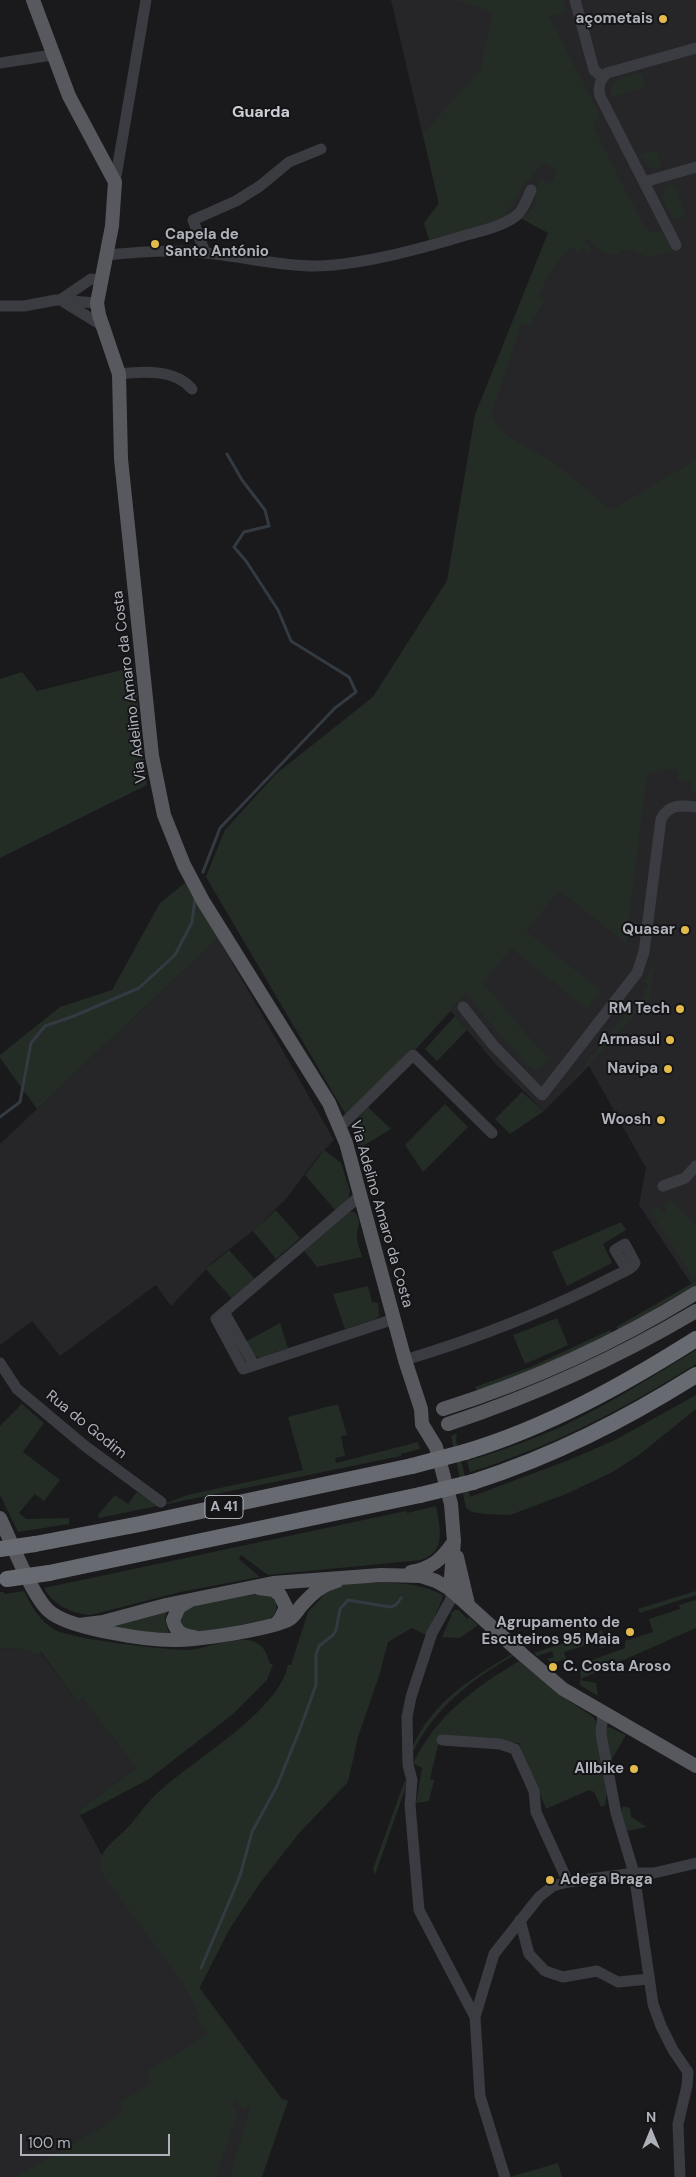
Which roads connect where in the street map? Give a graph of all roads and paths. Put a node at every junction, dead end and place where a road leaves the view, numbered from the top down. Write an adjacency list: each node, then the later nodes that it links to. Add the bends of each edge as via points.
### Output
1 (33, 0): 5 (main road)
2 (146, 0): 10 (street)
3 (574, 0): 7 (street, via 594,70)
4 (696, 48): 7 (street)
5 (52, 55): 6 (street); 10 (main road, via 73,104)
6 (0, 63)
7 (602, 77): 11 (street, via 600,96)
8 (321, 149): 14 (street, via 289,162 236,201 193,220)
9 (696, 167): 11 (street)
10 (114, 182): 15 (main road, Via Adelino Amaro da Costa, via 112,226)
11 (644, 182): 13 (street)
12 (531, 190): 14 (street, via 523,208 506,222 434,245 388,255 312,266 258,262)
13 (676, 245)
14 (205, 253): 15 (street, via 143,251)
15 (106, 255): 16 (main road, Via Adelino Amaro da Costa)
16 (100, 280): 17 (street, via 91,280); 18 (main road, Via Adelino Amaro da Costa)
17 (60, 300): 18 (street); 19 (street); 20 (street)
18 (97, 303): 20 (main road, Via Adelino Amaro da Costa)
19 (0, 306)
20 (103, 326): 21 (main road, Via Adelino Amaro da Costa)
21 (119, 374): 22 (street, via 135,372 176,376); 25 (main road, Via Adelino Amaro da Costa, via 121,458 152,756 164,815 203,901 321,1090)
22 (192, 389)
23 (696, 807): 24 (street, via 674,806 661,819 644,952 637,973 542,1094 500,1053)
24 (463, 1007)
25 (340, 1127): 26 (street, via 413,1055); 29 (main road, Via Adelino Amaro da Costa)
26 (492, 1133)
27 (696, 1166): 28 (street, via 685,1178)
28 (663, 1186)
29 (361, 1195): 33 (main road, Via Adelino Amaro da Costa); 33 (street, via 224,1312 254,1365)
30 (627, 1270): 35 (street, via 544,1309 470,1339)
31 (696, 1293): 39 (main road, via 586,1353 525,1380)
32 (696, 1311): 41 (main road, via 582,1372)
33 (394, 1319): 35 (main road, Via Adelino Amaro da Costa)
34 (696, 1339): 47 (highway, A 41, bridge, via 633,1378 560,1416 465,1452 140,1524)
35 (405, 1360): 38 (main road, Via Adelino Amaro da Costa)
36 (0, 1363): 44 (street, Rua do Godim, via 17,1389 85,1446)
37 (696, 1375): 50 (highway, A 41, bridge, via 570,1446 472,1482 420,1496)
38 (417, 1395): 39 (main road); 40 (main road, Via Adelino Amaro da Costa)
39 (438, 1407): 40 (main road, via 427,1409); 41 (main road, via 447,1414)
40 (422, 1415): 42 (main road, Via Adelino Amaro da Costa, via 422,1424)
41 (446, 1426): 42 (main road, via 436,1433); 43 (main road)
42 (428, 1431): 43 (main road, Via Adelino Amaro da Costa)
43 (436, 1447): 46 (main road, Via Adelino Amaro da Costa, via 451,1504)
44 (161, 1502)
45 (0, 1518): 56 (main road, via 41,1601 57,1617)
46 (454, 1541): 48 (main road, via 432,1566); 52 (main road, Via Adelino Amaro da Costa); 54 (main road, Via Adelino Amaro da Costa)
47 (0, 1549)
48 (396, 1575): 49 (main road); 52 (main road, via 421,1576)
49 (348, 1578): 51 (main road, via 280,1582); 55 (main road, via 314,1591 290,1619)
50 (3, 1579)
51 (254, 1588): 53 (main road); 55 (main road, via 270,1589 280,1595 286,1607)
52 (450, 1589): 54 (main road); 66 (street, via 451,1599 432,1632 411,1697 406,1736 412,1780 410,1805 419,1910)
53 (192, 1599): 56 (main road); 57 (main road, via 179,1607 174,1620 183,1636)
54 (468, 1604): 58 (main road, via 548,1677)
55 (276, 1624): 57 (main road)
56 (79, 1625): 57 (main road, via 100,1631 172,1640)
57 (200, 1638)
58 (603, 1713): 60 (main road); 62 (street, via 602,1734 616,1813)
59 (442, 1740): 63 (street, via 500,1744 515,1749 534,1791 536,1812)
60 (696, 1766)
61 (696, 1864): 62 (street, via 654,1873)
62 (634, 1873): 63 (street); 65 (street)
63 (568, 1882): 64 (street, via 553,1886 539,1897)
64 (520, 1920): 65 (street, via 528,1954 545,1972 563,1977 597,1971 618,1982); 66 (street, via 494,1954)
65 (649, 1979): 68 (street, via 661,2026 688,2072 678,2124)
66 (475, 2017): 67 (street, via 480,2096)
67 (505, 2177)
68 (680, 2177)

